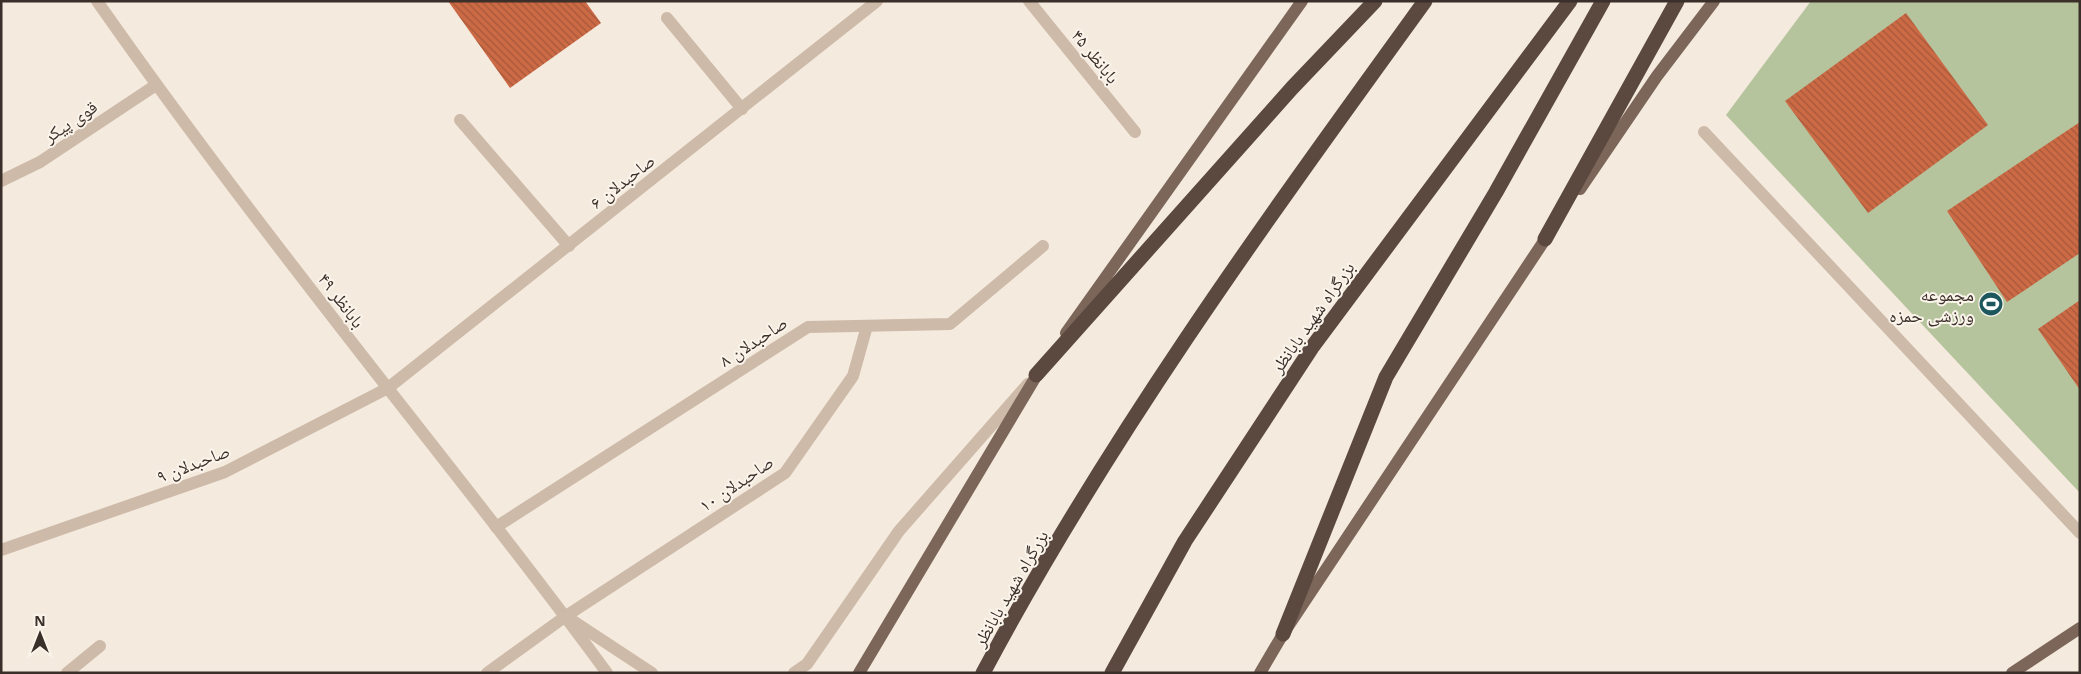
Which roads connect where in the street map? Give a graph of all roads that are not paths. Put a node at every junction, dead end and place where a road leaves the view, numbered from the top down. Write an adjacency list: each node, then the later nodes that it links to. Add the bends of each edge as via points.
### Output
1 (97, 1): 12 (street, بابانظر ۴۹)
2 (877, 1): 13 (street, صاحبدلان ۶)
3 (1029, 1): 15 (street, بابانظر ۴۵)
4 (1302, 1): 22 (main road)
5 (1375, 1): 22 (highway, via 1292,88)
6 (1425, 1): 37 (highway, بزرگراه شهید بابانظر, via 1214,297 1148,397 1081,503)
7 (1570, 1): 38 (highway, بزرگراه شهید بابانظر, via 1312,346 1185,541)
8 (1603, 1): 29 (highway, via 1496,192 1386,376)
9 (1677, 1): 18 (highway)
10 (1714, 1): 18 (main road, via 1657,76)
11 (667, 18): 13 (street)
12 (156, 85): 17 (street, قوی پیکر, via 40,162); 23 (street, بابانظر ۴۹)
13 (742, 109): 19 (street, صاحبدلان ۶)
14 (460, 120): 19 (street)
15 (1135, 132)
16 (1704, 132): 25 (street)
17 (1, 181)
18 (1545, 239): 29 (main road)
19 (569, 246): 23 (street, صاحبدلان ۶)
20 (1043, 246): 21 (street, صاحبدلان ۸, via 950,324)
21 (867, 326): 24 (street, صاحبدلان ۸, via 808,326); 27 (street, صاحبدلان ۱۰, via 853,376 785,473)
22 (1036, 375): 35 (street, via 899,531 807,664); 36 (main road)
23 (388, 388): 24 (street, بابانظر ۴۹); 26 (street, صاحبدلان ۹, via 225,472)
24 (496, 527): 27 (street, بابانظر ۴۹)
25 (2080, 533)
26 (1, 550)
27 (566, 616): 32 (street, صاحبدلان ۱۰); 33 (street, بابانظر ۴۹); 34 (street)
28 (2080, 628): 40 (main road)
29 (1283, 634): 39 (main road)
30 (100, 646): 31 (street)
31 (67, 673)
32 (487, 673)
33 (607, 673)
34 (652, 673)
35 (794, 673)
36 (859, 673)
37 (983, 673)
38 (1112, 673)
39 (1260, 673)
40 (2012, 673)

